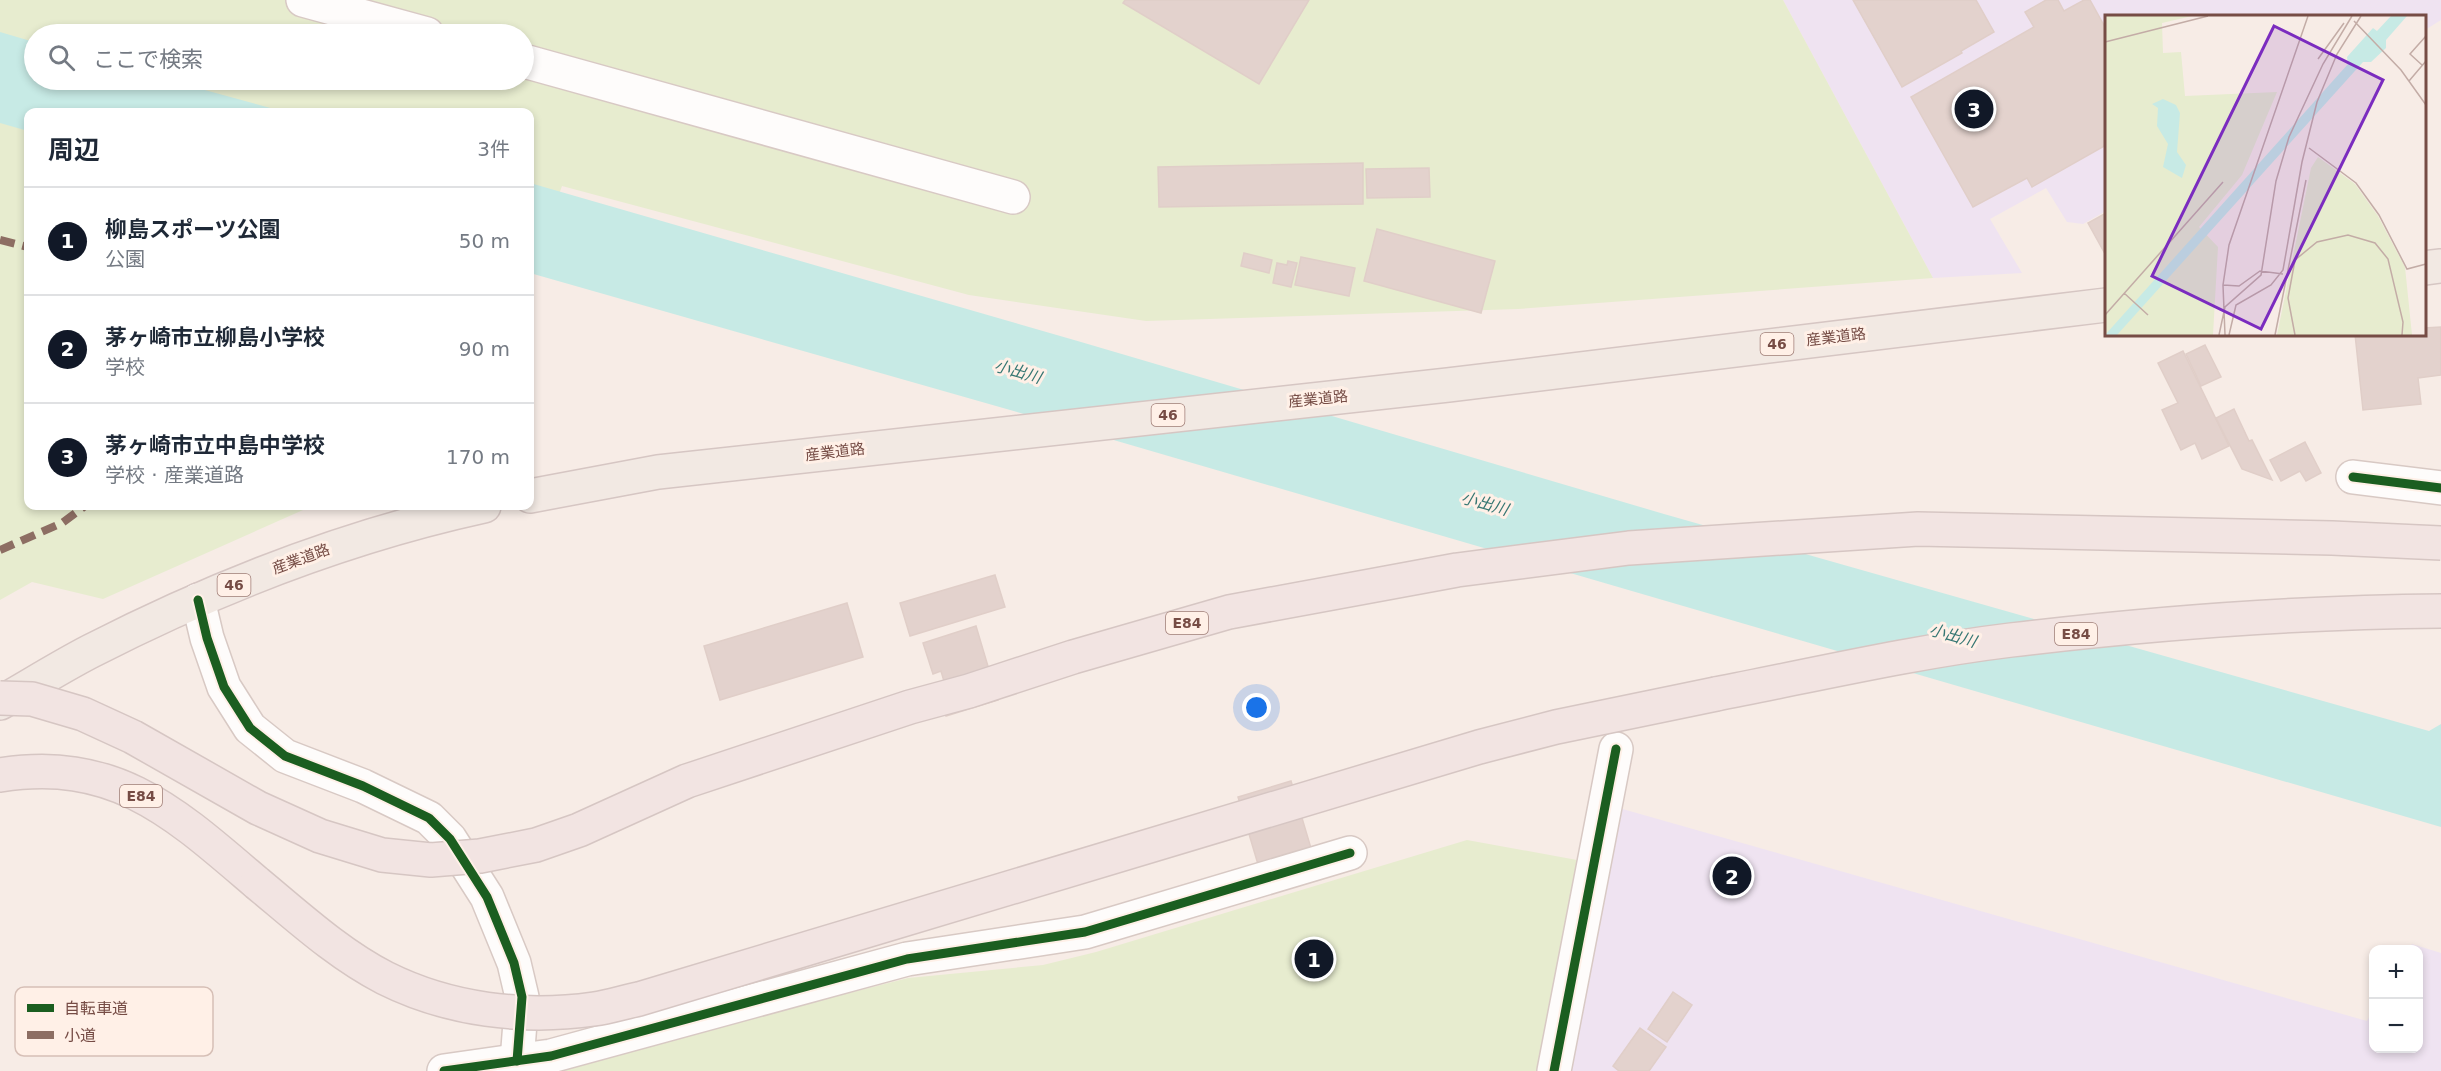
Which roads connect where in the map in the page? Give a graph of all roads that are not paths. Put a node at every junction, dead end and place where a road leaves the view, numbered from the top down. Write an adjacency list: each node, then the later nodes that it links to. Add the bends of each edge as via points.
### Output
1 (303, 0): 2 (street)
2 (391, 24)
3 (534, 64): 4 (street)
4 (1013, 197)
5 (2441, 266): 6 (main road)
6 (2426, 268)
7 (2105, 305): 10 (main road, 産業道路 / 46, via 1448,385 658,472)
8 (2354, 477): 9 (street)
9 (2441, 488)
10 (534, 494)
11 (466, 510): 13 (main road, 産業道路 / 46, via 310,555)
12 (2441, 543): 15 (highway, E84, bridge, via 1918,529 1629,548 1457,570 1229,612 910,707 687,781 536,845 480,856 430,860 382,855 320,836 258,808 133,737 83,714 32,699)
13 (198, 600): 16 (main road, 産業道路 / 46, via 90,652); 20 (street, via 224,687 250,728 285,756 363,786 429,818 450,839 487,897 513,963 522,997)
14 (2441, 611): 18 (highway, E84, bridge, via 2252,617 2009,641 1868,664 1556,727 639,999 595,1009 546,1013 496,1011 421,994 383,977 346,954 174,814 134,792 93,776)
15 (0, 698)
16 (0, 703)
17 (1616, 749): 22 (street)
18 (0, 775)
19 (1350, 853): 20 (street, via 1085,932 907,959 551,1056)
20 (517, 1061): 21 (street)
21 (444, 1071)
22 (1554, 1071)

